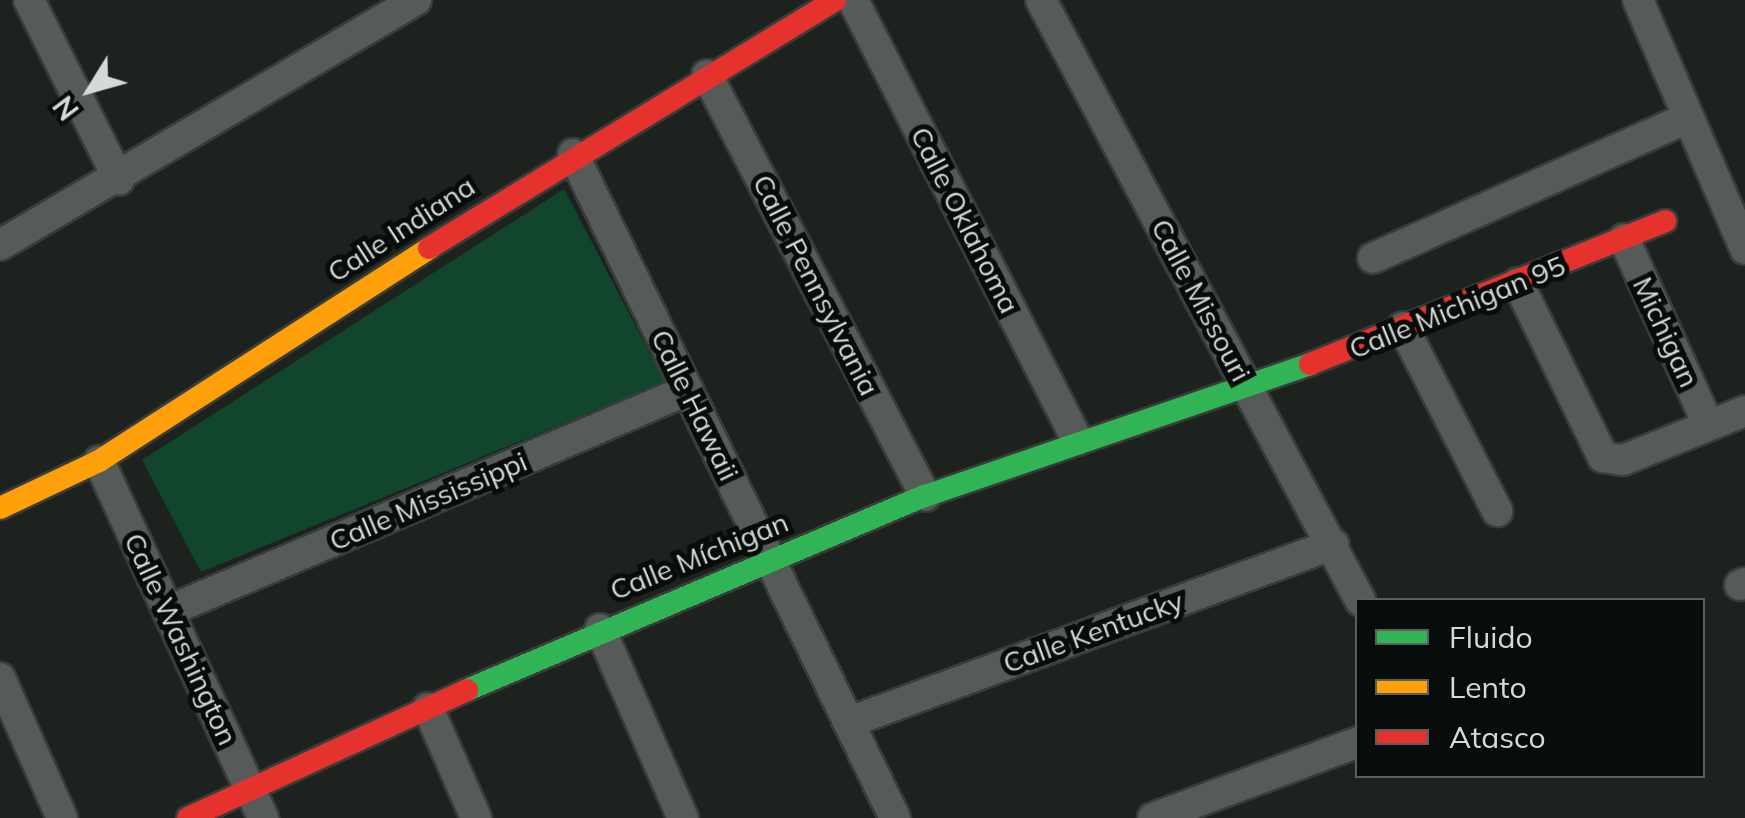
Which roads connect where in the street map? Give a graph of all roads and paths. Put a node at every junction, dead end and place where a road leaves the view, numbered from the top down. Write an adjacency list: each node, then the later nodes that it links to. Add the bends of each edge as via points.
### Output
1 (29, 0): 10 (street)
2 (416, 0): 10 (street)
3 (836, 0): 7 (street, Calle Indiana)
4 (853, 0): 22 (street, Calle Oklahoma)
5 (1041, 0): 18 (street, Calle Missouri)
6 (1638, 0): 8 (street)
7 (707, 75): 9 (street, Calle Indiana); 24 (street, Calle Pennsylvania)
8 (1688, 118): 14 (street); 15 (street)
9 (573, 154): 19 (street, Calle Hawaii); 23 (street, Calle Indiana)
10 (119, 180): 13 (street)
11 (1665, 221): 12 (street, Calle Michigan 95)
12 (1624, 239): 16 (street, Calle Michigan 95); 21 (street, Michigan)
13 (0, 245)
14 (1745, 249)
15 (1372, 258)
16 (1518, 283): 17 (street, Calle Michigan 95); 21 (street, via 1594,449 1622,460)
17 (1403, 328): 18 (street, Calle Michigan 95); 26 (street)
18 (1248, 389): 22 (street, Calle Míchigan); 27 (street, Calle Missouri)
19 (688, 390): 28 (street, Calle Hawaii); 30 (street, Calle Mississippi)
20 (1745, 411): 21 (street)
21 (1708, 424)
22 (1077, 440): 24 (street, Calle Míchigan)
23 (99, 460): 25 (street, Calle Indiana); 30 (street, Calle Washington)
24 (926, 496): 28 (street, Calle Míchigan)
25 (0, 508)
26 (1497, 511)
27 (1334, 544): 29 (street, Calle Missouri); 34 (street, Calle Kentucky)
28 (770, 560): 31 (street, Calle Míchigan); 34 (street, Calle Hawaii)
29 (1359, 598)
30 (168, 612): 36 (street, Calle Washington)
31 (600, 629): 33 (street, Calle Míchigan); 41 (street)
32 (0, 678): 37 (street)
33 (428, 708): 36 (street, Calle Míchigan); 40 (street)
34 (852, 721): 42 (street, Calle Hawaii)
35 (1355, 743): 43 (street)
36 (250, 789): 38 (street, Calle Míchigan); 39 (street, Calle Washington)
37 (62, 818)
38 (188, 818)
39 (262, 818)
40 (476, 818)
41 (683, 818)
42 (895, 818)
43 (1153, 818)

